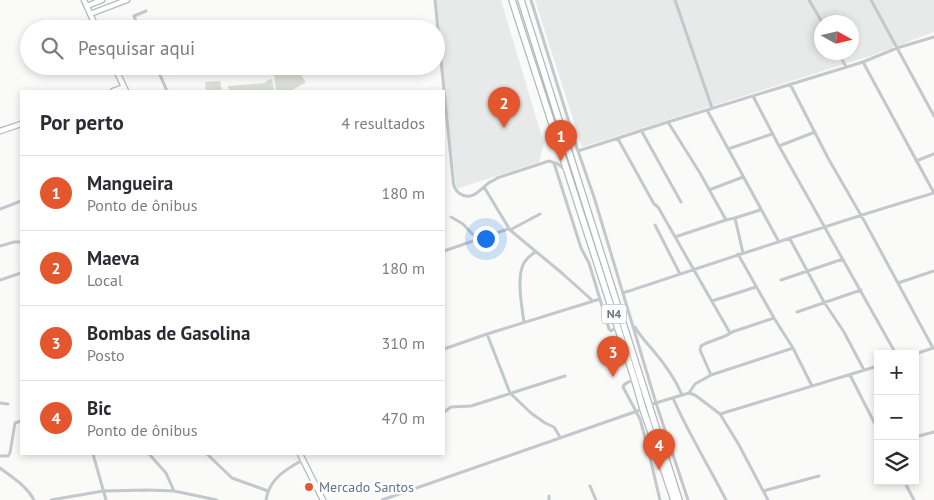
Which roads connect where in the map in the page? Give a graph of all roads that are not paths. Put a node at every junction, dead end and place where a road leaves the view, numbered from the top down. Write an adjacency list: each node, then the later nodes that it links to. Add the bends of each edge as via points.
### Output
1 (84, 0): 12 (main road)
2 (90, 0): 11 (main road)
3 (127, 0): 13 (main road)
4 (434, 0): 20 (street)
5 (512, 0): 51 (highway, N4)
6 (521, 0): 119 (highway, N4)
7 (531, 0): 47 (street)
8 (675, 0): 35 (street)
9 (809, 0): 16 (street)
10 (871, 0): 22 (street)
11 (100, 1): 12 (main road)
12 (87, 6): 15 (main road)
13 (102, 10): 15 (main road); 18 (main road)
14 (146, 11): 19 (street, via 134,16)
15 (90, 14): 17 (main road)
16 (818, 15)
17 (93, 20)
18 (95, 20)
19 (136, 20)
20 (436, 20)
21 (934, 37): 22 (street)
22 (897, 48): 24 (street); 37 (street)
23 (842, 60): 25 (street)
24 (863, 62): 25 (street); 49 (street)
25 (846, 67): 29 (street)
26 (118, 75): 30 (main road)
27 (160, 75): 31 (street)
28 (442, 75): 32 (street)
29 (790, 84): 33 (street); 42 (street)
30 (125, 89)
31 (167, 90)
32 (444, 90)
33 (754, 96): 35 (street); 43 (street)
34 (445, 102): 53 (street, via 454,186 465,196 477,194)
35 (712, 108): 36 (street)
36 (707, 110): 38 (street); 46 (street)
37 (934, 116)
38 (668, 122): 40 (street); 54 (street)
39 (20, 124): 41 (main road)
40 (641, 130): 44 (street); 56 (street)
41 (0, 132)
42 (815, 132): 45 (street); 60 (street)
43 (772, 134): 45 (street); 46 (street)
44 (618, 139): 47 (street); 67 (street)
45 (779, 146): 65 (street)
46 (728, 149): 52 (street)
47 (578, 151): 88 (street)
48 (934, 154): 49 (street)
49 (916, 161): 60 (street, via 934,193)
50 (553, 162): 51 (street); 53 (street, via 497,178); 89 (street)
51 (569, 174): 97 (highway, N4)
52 (743, 177): 54 (street); 58 (street)
53 (484, 187): 66 (street)
54 (709, 190): 63 (street)
55 (20, 201): 57 (street)
56 (681, 202)
57 (0, 209)
58 (760, 210): 62 (street); 71 (street)
59 (540, 214): 66 (street)
60 (860, 215): 65 (street); 85 (street)
61 (450, 217): 68 (street, via 463,224)
62 (735, 218): 63 (street); 75 (street)
63 (726, 220): 67 (street)
64 (656, 225): 82 (street)
65 (824, 227): 69 (street); 77 (street)
66 (509, 230): 68 (street); 74 (street)
67 (675, 237): 78 (street)
68 (477, 239): 73 (street)
69 (790, 239): 71 (street); 79 (street)
70 (20, 242): 72 (street)
71 (779, 242): 75 (street)
72 (0, 246)
73 (445, 251)
74 (535, 252): 90 (street); 95 (street, via 525,261 521,271)
75 (744, 253): 76 (street)
76 (738, 254): 78 (street); 86 (street)
77 (843, 259): 79 (street); 87 (street)
78 (694, 270): 82 (street); 91 (street)
79 (806, 271): 84 (street); 92 (street)
80 (934, 271): 85 (street)
81 (20, 273): 83 (street)
82 (680, 274): 88 (street)
83 (0, 280)
84 (781, 280)
85 (898, 283): 101 (street)
86 (756, 287): 91 (street); 94 (street)
87 (861, 290): 92 (street); 103 (street)
88 (623, 292): 96 (street)
89 (600, 299): 90 (street); 97 (street, via 608,329 611,331)
90 (592, 301): 95 (street)
91 (712, 302): 98 (street)
92 (824, 302): 93 (street); 106 (street)
93 (797, 312)
94 (774, 318): 98 (street); 100 (street)
95 (524, 322): 99 (street)
96 (633, 322): 114 (street); 117 (street)
97 (618, 326): 110 (highway, N4)
98 (730, 333): 107 (street, via 700,348)
99 (487, 334): 102 (street); 112 (street)
100 (794, 348): 107 (street); 111 (street)
101 (933, 348): 104 (street)
102 (445, 349)
103 (894, 350)
104 (919, 353)
105 (874, 367): 106 (street)
106 (864, 370): 108 (street)
107 (711, 375): 113 (street, via 695,384)
108 (850, 375): 111 (street); 125 (street)
109 (565, 376): 112 (street)
110 (635, 381): 120 (highway, N4); 122 (street, via 626,383 624,387)
111 (812, 386): 123 (street)
112 (510, 393): 121 (street, via 472,406 451,407); 127 (street, via 531,413 554,427)
113 (689, 393): 114 (street); 123 (street)
114 (682, 395): 115 (street)
115 (673, 398): 117 (street); 155 (street)
116 (0, 403): 118 (street)
117 (656, 403): 119 (street); 154 (street)
118 (8, 404)
119 (649, 405): 153 (highway, N4)
120 (643, 409): 122 (street); 152 (highway, N4)
121 (445, 411)
122 (636, 411): 127 (street); 151 (street, via 646,438)
123 (720, 414): 142 (street)
124 (20, 421): 133 (street, via 15,423 8,456)
125 (874, 422)
126 (934, 432): 128 (street)
127 (560, 437): 149 (street)
128 (919, 437)
129 (93, 455): 139 (street)
130 (150, 455): 140 (street, via 166,473)
131 (208, 455): 141 (street, via 232,478)
132 (300, 455): 134 (main road)
133 (0, 456)
134 (303, 460): 141 (street, via 280,474); 143 (main road)
135 (0, 468): 144 (street, via 23,485)
136 (819, 476): 142 (street)
137 (906, 485): 157 (street)
138 (590, 486): 150 (street)
139 (103, 491): 140 (street); 145 (street); 146 (street)
140 (174, 491): 147 (street)
141 (268, 491): 148 (street)
142 (763, 491): 156 (street)
143 (322, 498)
144 (34, 500)
145 (52, 500)
146 (106, 500)
147 (217, 500)
148 (266, 500)
149 (382, 500)
150 (596, 500)
151 (660, 500)
152 (674, 500)
153 (679, 500)
154 (688, 500)
155 (726, 500)
156 (768, 500)
157 (914, 500)

